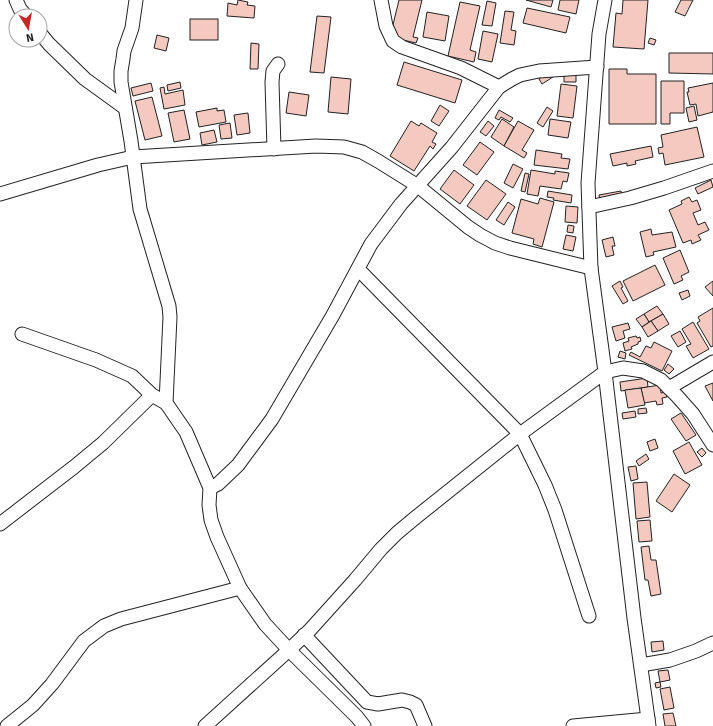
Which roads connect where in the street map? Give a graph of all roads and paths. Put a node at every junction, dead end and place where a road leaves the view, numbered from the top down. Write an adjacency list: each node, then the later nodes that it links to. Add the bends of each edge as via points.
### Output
1 (136, 0): 8 (street, via 121,71)
2 (381, 0): 7 (street, via 386,26 393,41 402,47 461,68)
3 (605, 0): 6 (street)
4 (48, 43): 8 (street, via 85,79)
5 (278, 64): 9 (street, via 273,71 272,82)
6 (597, 67): 7 (street, via 539,71 520,75); 14 (street, via 588,183)
7 (499, 87): 12 (street)
8 (125, 108): 10 (street)
9 (274, 149): 10 (street); 12 (street, via 344,147 362,152)
10 (133, 157): 13 (street); 22 (street, via 140,209 169,306)
11 (713, 171): 14 (street, via 636,196)
12 (418, 186): 15 (street, via 468,228 495,243); 16 (street, via 401,204 372,244)
13 (0, 194)
14 (589, 206): 15 (street)
15 (591, 268): 19 (street)
16 (358, 269): 23 (street); 25 (street, via 272,419 238,465)
17 (22, 334): 21 (street, via 96,360 132,376)
18 (713, 362): 20 (street)
19 (605, 372): 20 (street, via 623,368 643,371 661,380); 23 (street); 32 (street)
20 (669, 388): 24 (street, via 693,414)
21 (152, 395): 22 (street); 26 (street, via 103,443)
22 (166, 403): 25 (street, via 186,432)
23 (520, 434): 28 (street, via 555,510); 29 (street, via 397,533)
24 (713, 445)
25 (210, 488): 27 (street, via 211,520)
26 (0, 524)
27 (240, 588): 31 (street, via 265,624); 34 (street, via 121,619 104,626 84,641 33,705)
28 (589, 616)
29 (304, 635): 31 (street); 37 (street, via 367,702 410,702 416,705)
30 (713, 643): 32 (street, via 670,660)
31 (289, 650): 35 (street); 36 (street)
32 (641, 665): 33 (street)
33 (649, 723): 38 (street)
34 (7, 726)
35 (205, 726)
36 (364, 726)
37 (425, 726)
38 (573, 726)

